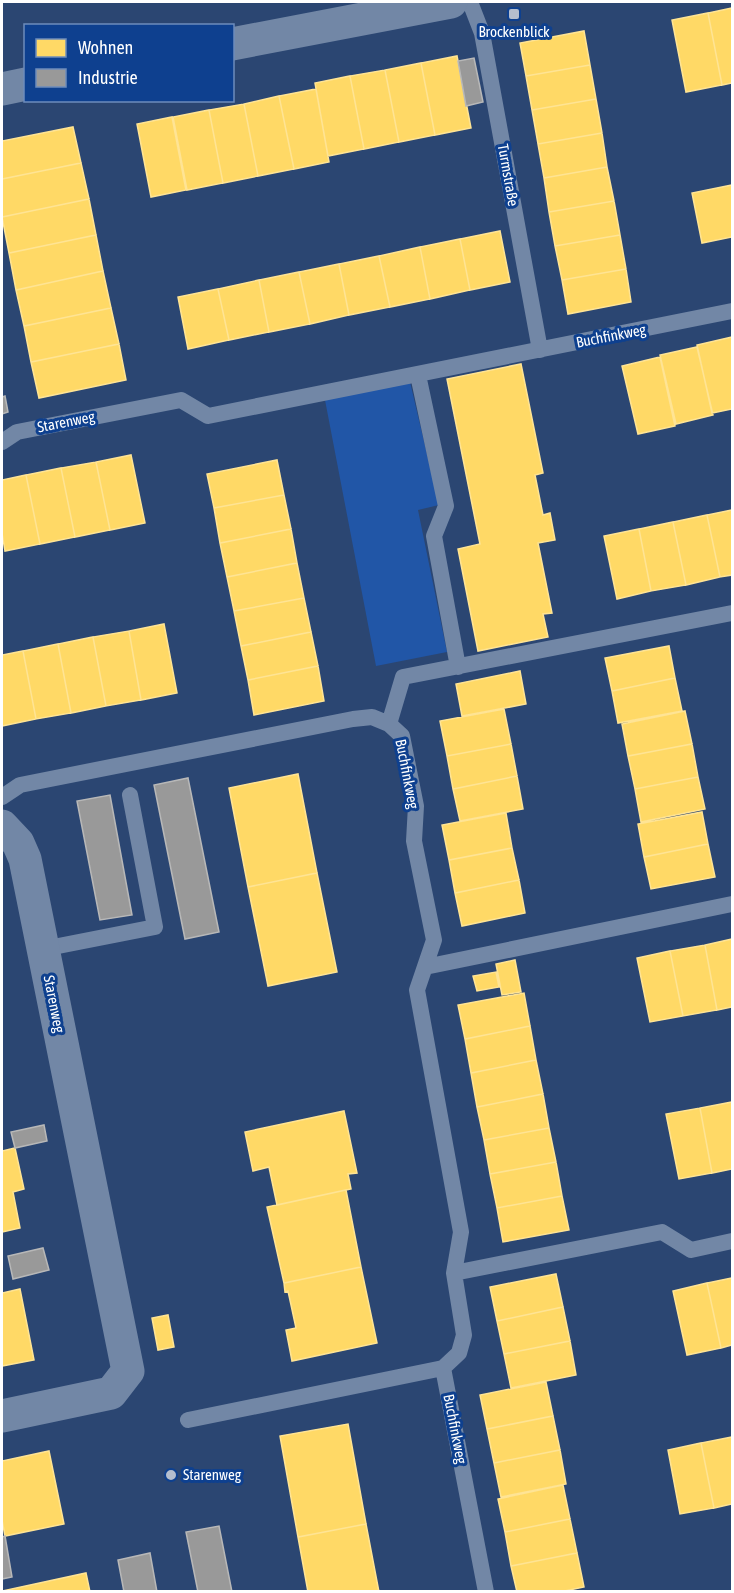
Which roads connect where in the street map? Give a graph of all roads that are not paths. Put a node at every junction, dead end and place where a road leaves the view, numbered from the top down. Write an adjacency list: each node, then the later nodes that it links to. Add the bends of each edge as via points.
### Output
1 (451, 2): 3 (street)
2 (470, 2): 7 (lane, Turmstraße, via 482,33)
3 (234, 44)
4 (24, 84): 5 (street)
5 (2, 89)
6 (732, 311): 7 (lane, Buchfinkweg)
7 (540, 350): 8 (lane, Buchfinkweg)
8 (418, 375): 9 (lane, Buchfinkweg, via 208,416 181,400); 12 (lane, via 446,506 434,536)
9 (134, 409): 10 (lane, Starenweg, via 17,432)
10 (2, 442)
11 (732, 613): 12 (lane, Buchfinkweg)
12 (458, 667): 13 (lane, Buchfinkweg, via 403,677)
13 (389, 724): 15 (lane, via 372,717 353,718 20,785); 19 (lane, Buchfinkweg, via 402,736 416,806 414,841 434,940)
14 (130, 795): 18 (lane, via 155,927)
15 (2, 797)
16 (2, 826): 18 (street, Starenweg, via 18,843 24,859)
17 (732, 904): 19 (lane)
18 (43, 949): 23 (street, Starenweg, via 128,1371 111,1394)
19 (425, 967): 21 (lane, Buchfinkweg, via 417,990 461,1232)
20 (732, 1241): 21 (lane, via 691,1250 662,1232)
21 (454, 1273): 22 (lane, Buchfinkweg, via 464,1335 459,1353)
22 (443, 1368): 24 (lane); 25 (lane, Buchfinkweg)
23 (2, 1416)
24 (188, 1420)
25 (486, 1592)

